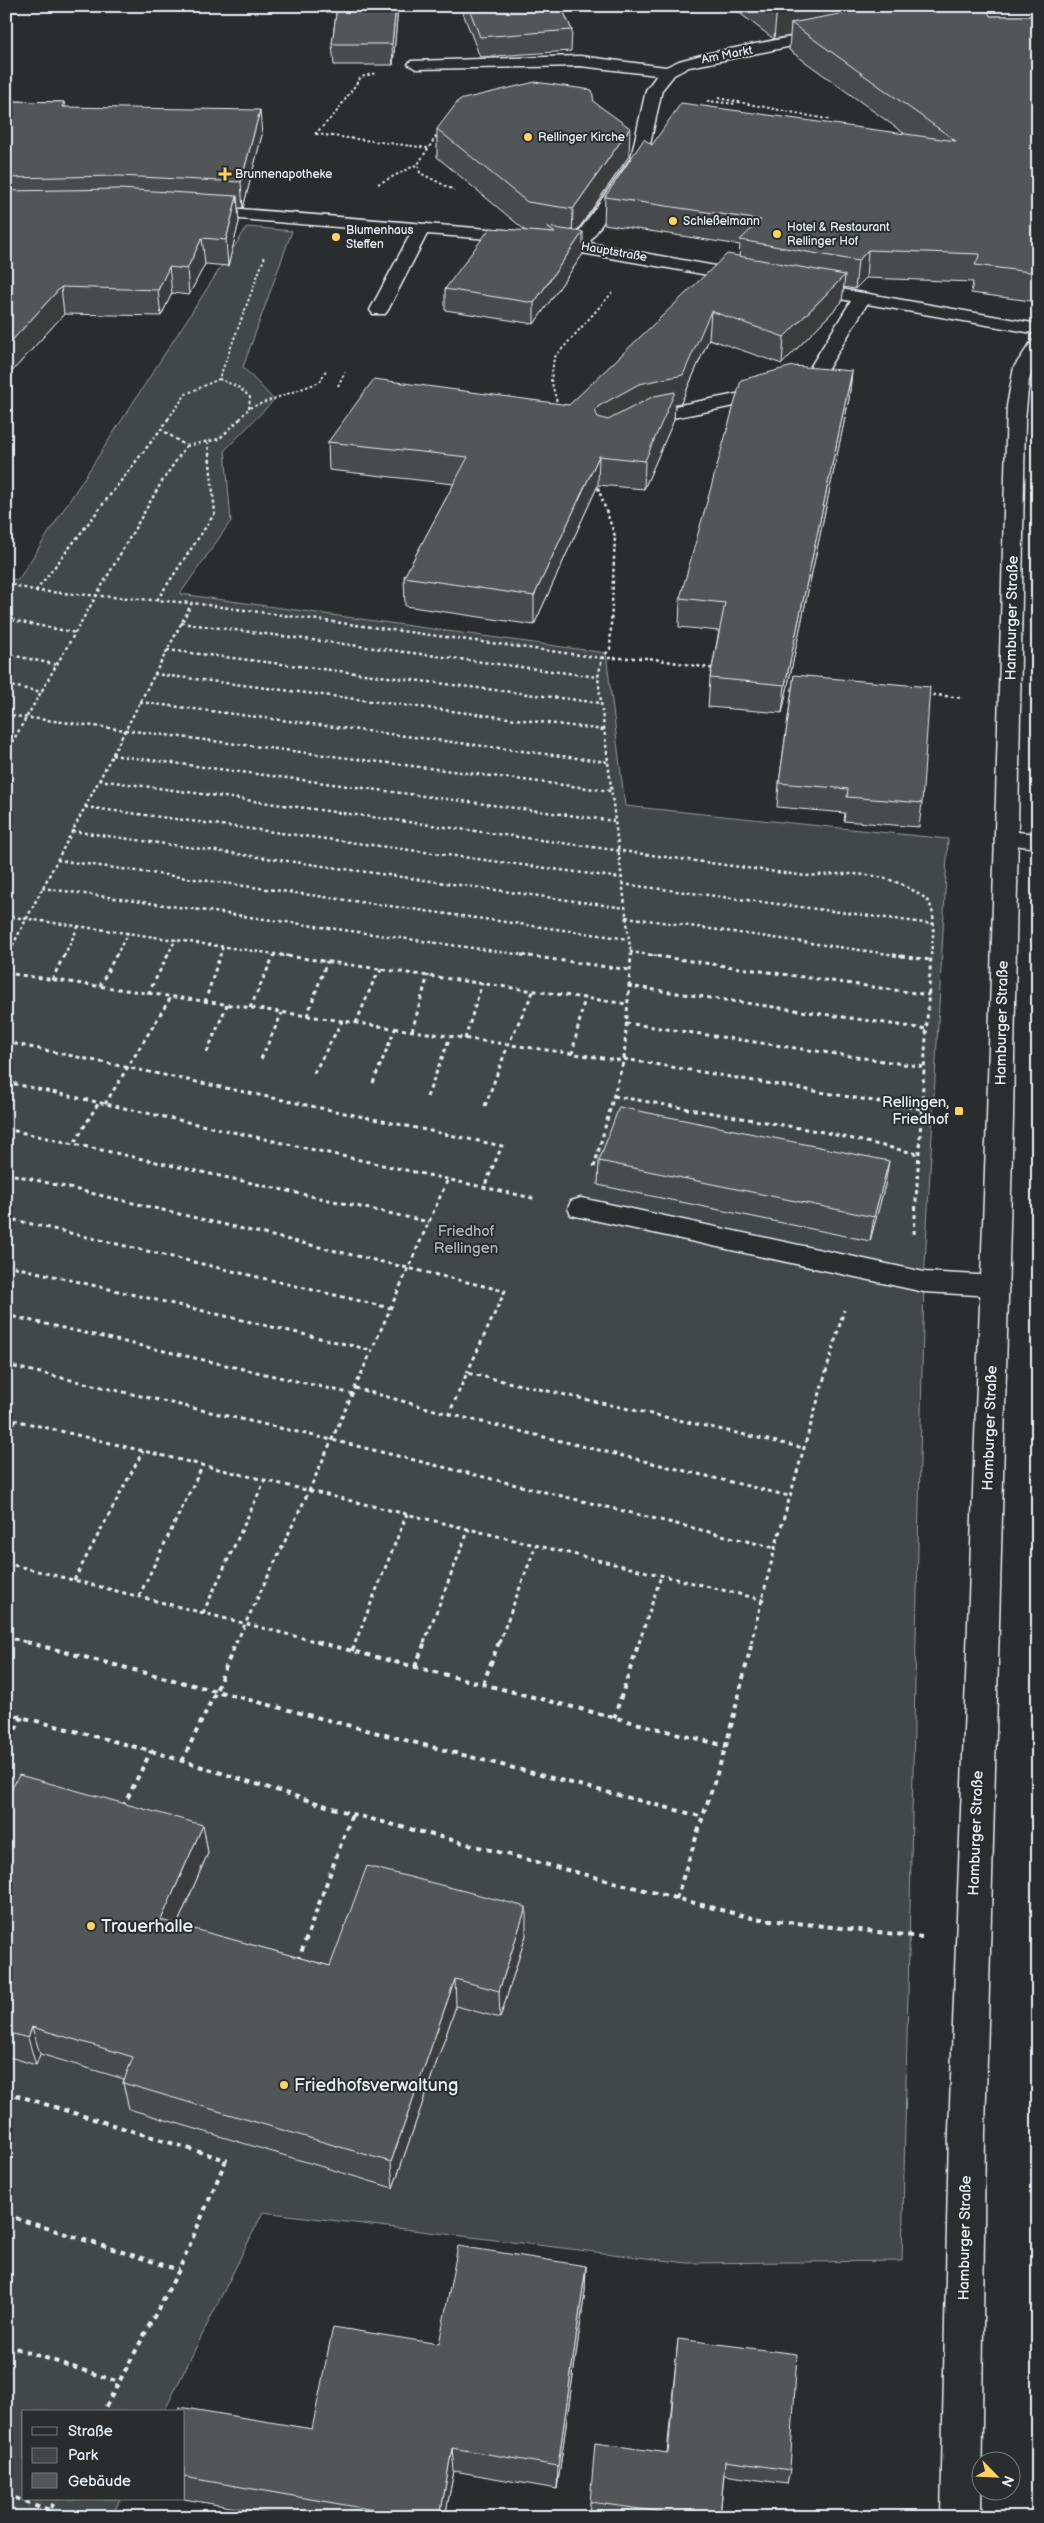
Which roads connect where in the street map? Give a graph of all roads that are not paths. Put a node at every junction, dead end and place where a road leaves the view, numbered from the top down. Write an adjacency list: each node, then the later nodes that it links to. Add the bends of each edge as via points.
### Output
1 (838, 33): 3 (main road, Am Markt, via 705,59)
2 (416, 64): 3 (main road, Am Markt, via 580,61)
3 (668, 72): 6 (main road, via 654,90 639,158)
4 (184, 210): 5 (main road, Hauptstraße)
5 (422, 228): 6 (main road, Hauptstraße); 10 (main road)
6 (578, 246): 7 (main road, Hauptstraße)
7 (765, 280)
8 (794, 286): 9 (main road)
9 (861, 299): 11 (main road); 13 (main road, via 813,378 755,396 646,417)
10 (379, 310)
11 (1038, 329)
12 (1038, 345): 14 (main road, Hamburger Straße, via 1028,355 1020,371 1018,385)
13 (606, 440)
14 (1007, 838): 15 (main road); 17 (main road, Hamburger Straße)
15 (1038, 840)
16 (582, 1208): 17 (main road, via 924,1282)
17 (995, 1286): 18 (main road, Hamburger Straße, via 966,2131)
18 (961, 2517)

